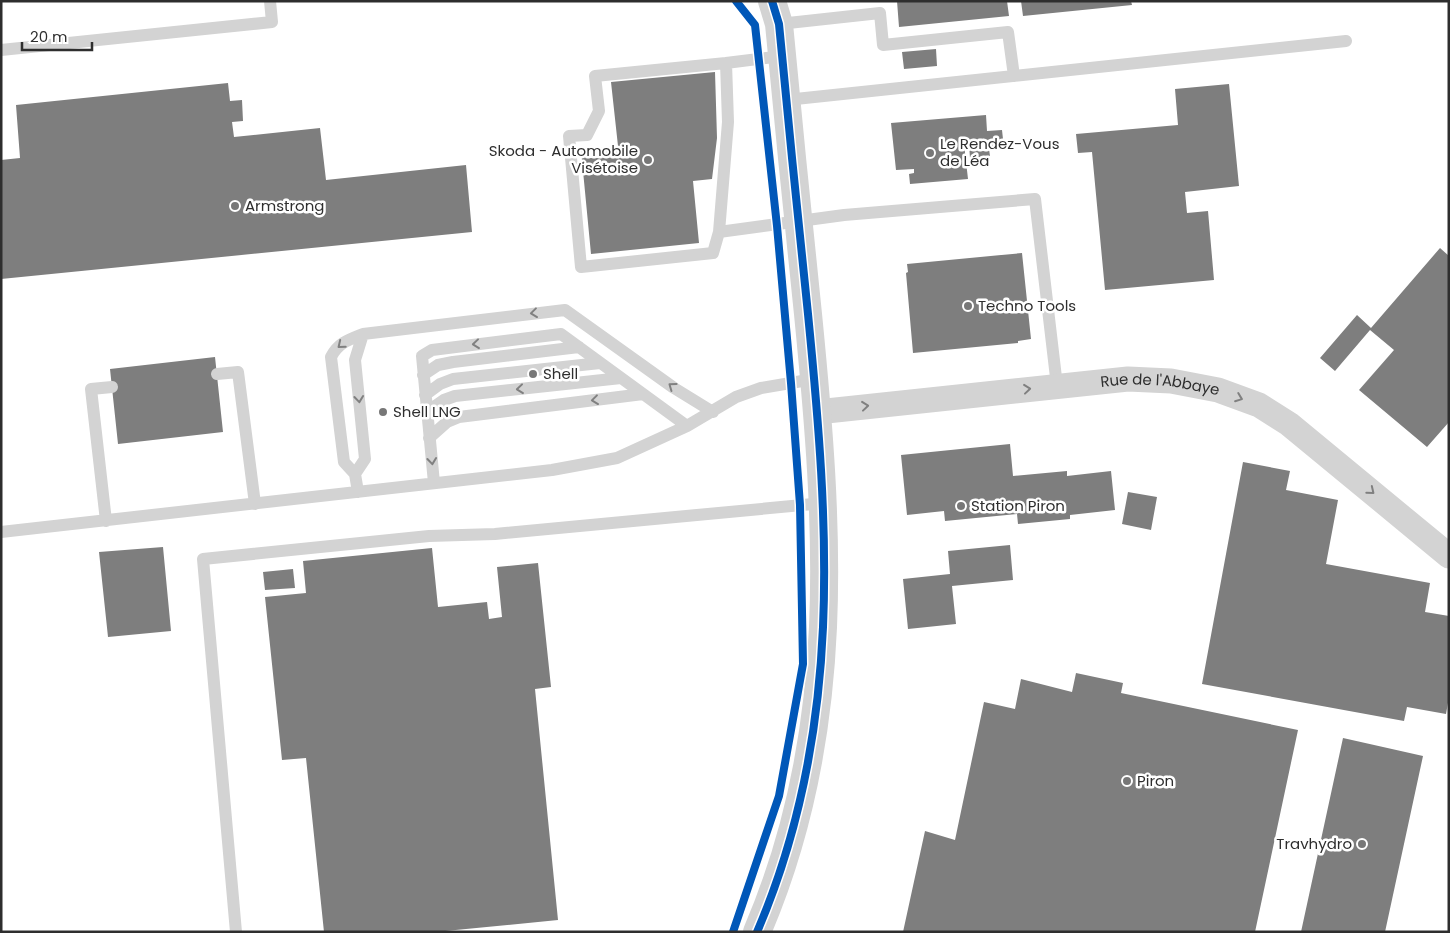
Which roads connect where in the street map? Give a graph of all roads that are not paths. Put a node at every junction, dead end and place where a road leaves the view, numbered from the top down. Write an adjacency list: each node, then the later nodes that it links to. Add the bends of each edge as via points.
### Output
1 (270, 1): 4 (lane, via 272,22)
2 (775, 13): 5 (street); 7 (lane, via 880,13 883,45 1008,32)
3 (1346, 41): 7 (lane)
4 (1, 50)
5 (782, 56): 6 (lane); 8 (street)
6 (726, 63): 10 (lane, via 728,122); 10 (lane, via 595,76 599,111 587,135 569,136 581,267 714,253)
7 (1014, 76): 8 (lane)
8 (786, 100): 9 (street)
9 (798, 223): 10 (lane); 15 (street); 16 (lane, via 844,215 1035,198)
10 (720, 232)
11 (363, 334): 21 (lane, one-way to 11, via 565,310); 25 (lane, one-way to 25, via 356,360 365,459); 25 (lane, one-way to 25, via 336,347 331,357 344,462)
12 (600, 362): 14 (lane); 19 (lane, via 453,379); 19 (lane, one-way to 19, via 561,334 450,346 422,356)
13 (217, 374): 29 (lane, via 238,372)
14 (621, 378): 18 (lane); 20 (lane, one-way to 20, via 455,396)
15 (814, 379): 21 (lane, via 761,388 736,397); 22 (street)
16 (1057, 386): 22 (street, Rue de l'Abbaye, one-way to 16); 32 (street, Rue de l'Abbaye, one-way to 32, via 1128,379 1172,381 1218,390 1259,405 1289,424)
17 (112, 387): 30 (lane, via 91,389)
18 (643, 394): 23 (lane); 24 (lane, one-way to 24, via 459,417)
19 (425, 395): 20 (lane)
20 (427, 412): 24 (lane)
21 (713, 412): 23 (lane)
22 (817, 412): 28 (street)
23 (687, 426): 26 (lane, via 617,458 552,470)
24 (429, 438): 26 (lane, one-way to 26)
25 (355, 474): 27 (lane)
26 (434, 484): 27 (lane)
27 (358, 492): 29 (lane)
28 (824, 503): 33 (lane, via 496,534 429,536 202,559); 34 (street, via 826,574 818,711 790,840)
29 (255, 504): 30 (lane)
30 (106, 521): 31 (lane)
31 (1, 532)
32 (1449, 556)
33 (236, 932)
34 (757, 932)

